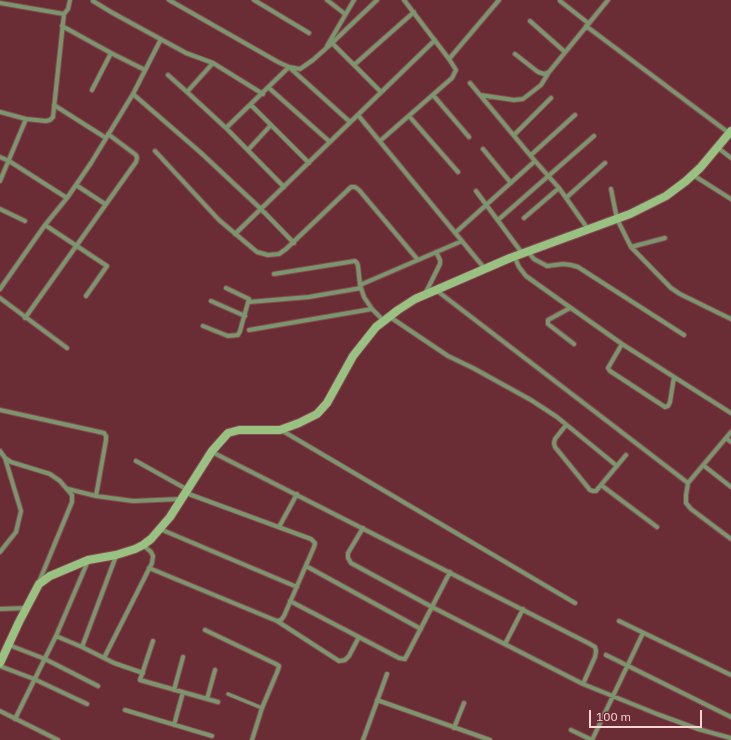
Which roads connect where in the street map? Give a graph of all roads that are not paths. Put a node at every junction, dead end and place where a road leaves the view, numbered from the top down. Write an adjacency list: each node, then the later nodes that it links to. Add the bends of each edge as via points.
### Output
1 (70, 0): 14 (street)
2 (92, 0): 20 (street)
3 (169, 0): 30 (street)
4 (254, 0): 19 (street)
5 (327, 0): 15 (street)
6 (354, 0): 15 (street)
7 (377, 0): 22 (street)
8 (404, 0): 13 (street)
9 (499, 0): 27 (street)
10 (608, 0): 17 (street)
11 (560, 1): 17 (street)
12 (0, 3): 14 (street)
13 (414, 12): 21 (street); 29 (street)
14 (64, 14): 18 (street)
15 (345, 14): 23 (street)
16 (530, 21): 24 (street)
17 (587, 24): 24 (street); 54 (street)
18 (62, 26): 25 (street); 44 (street)
19 (309, 33)
20 (161, 39): 28 (street, via 186,53); 31 (street)
21 (435, 40): 27 (street); 38 (street)
22 (332, 43): 23 (street); 29 (street)
23 (324, 50): 30 (street, via 300,68)
24 (565, 52): 32 (street)
25 (111, 53): 31 (street); 36 (street)
26 (515, 54): 32 (street, via 538,72)
27 (449, 59): 41 (street, via 456,74)
28 (213, 63): 37 (street); 40 (street)
29 (354, 65): 38 (street)
30 (289, 67): 35 (street); 51 (street)
31 (146, 70): 39 (street)
32 (549, 72): 42 (street, via 541,85 523,99)
33 (168, 75): 37 (street)
34 (470, 83): 42 (street)
35 (269, 88): 40 (street); 60 (street)
36 (92, 90)
37 (187, 92): 53 (street)
38 (381, 92): 47 (street)
39 (133, 94): 56 (street); 88 (street)
40 (263, 94): 45 (street)
41 (433, 95): 49 (street); 58 (street)
42 (480, 95): 55 (street)
43 (551, 98): 55 (street)
44 (54, 105): 50 (street, via 53,117 50,120); 56 (street)
45 (251, 105): 52 (street); 53 (street)
46 (0, 112): 50 (street)
47 (358, 115): 51 (street); 59 (street)
48 (575, 115): 65 (street)
49 (408, 116): 59 (street); 72 (street)
50 (26, 119): 68 (street)
51 (350, 122): 60 (street)
52 (271, 125): 63 (street); 70 (street)
53 (226, 128): 63 (street)
54 (730, 132): 61 (main road)
55 (514, 135): 65 (street)
56 (107, 136): 77 (street); 85 (street, via 137,158)
57 (594, 136): 74 (street)
58 (468, 137)
59 (380, 141): 95 (street)
60 (330, 142): 70 (street)
61 (717, 147): 67 (street); 73 (main road)
62 (483, 149): 76 (street)
63 (248, 150): 78 (street)
64 (155, 151): 96 (street)
65 (531, 155): 69 (street)
66 (0, 157): 68 (street)
67 (731, 158)
68 (9, 161): 75 (street); 83 (street)
69 (535, 161): 74 (street); 76 (street)
70 (309, 163): 78 (street)
71 (605, 163): 82 (street)
72 (458, 172)
73 (692, 175): 84 (street); 90 (main road, via 666,196)
74 (549, 176): 79 (street); 91 (street)
75 (0, 181)
76 (511, 183): 86 (street)
77 (76, 185): 83 (street); 85 (street)
78 (284, 187): 88 (street)
79 (560, 188): 82 (street); 89 (street)
80 (611, 189): 90 (street)
81 (476, 191): 86 (street)
82 (566, 197): 94 (street)
83 (67, 198): 93 (street)
84 (731, 199)
85 (105, 204): 100 (street)
86 (487, 205): 91 (street); 95 (street)
87 (0, 209): 92 (street)
88 (261, 209): 96 (street); 99 (street)
89 (524, 218)
90 (617, 219): 94 (main road); 101 (street)
91 (498, 220): 103 (street)
92 (25, 221)
93 (45, 225): 100 (street); 109 (street)
94 (589, 229): 103 (main road)
95 (455, 233): 98 (street)
96 (235, 234): 99 (street, via 257,252 268,255 279,254)
97 (665, 238): 101 (street)
98 (462, 241): 102 (street); 105 (street)
99 (294, 243): 104 (street, via 351,186 356,187)
100 (76, 245): 112 (street, via 107,266); 119 (street)
101 (631, 247): 121 (street, via 671,288)
102 (436, 252): 104 (street); 111 (street, via 440,264)
103 (521, 253): 105 (main road); 116 (street, via 519,267 526,276); 124 (street, via 547,266 563,264 578,267)
104 (418, 260): 107 (street)
105 (485, 269): 110 (main road)
106 (274, 274): 107 (street, via 352,261 358,263)
107 (361, 287): 115 (street, via 309,297); 117 (street, via 367,304)
108 (226, 288): 115 (street, via 250,299)
109 (0, 289)
110 (436, 290): 111 (main road); 143 (street)
111 (425, 294): 120 (main road)
112 (86, 296)
113 (0, 298): 119 (street)
114 (211, 301): 118 (street)
115 (249, 302): 118 (street)
116 (570, 308): 125 (street, via 548,320 548,324); 126 (street)
117 (372, 309): 120 (street); 123 (street)
118 (245, 316): 122 (street, via 238,335 228,336)
119 (25, 318): 127 (street)
120 (387, 319): 131 (street, via 448,356 520,393); 132 (main road, via 376,327 352,356 327,403 317,414)
121 (731, 319)
122 (203, 326)
123 (249, 330)
124 (684, 335)
125 (574, 344)
126 (622, 344): 128 (street); 128 (street, via 608,368 610,371 665,407 670,402)
127 (67, 348)
128 (674, 377): 130 (street)
129 (0, 410): 149 (street, via 104,433 106,440)
130 (731, 413)
131 (566, 425): 142 (street); 144 (street, via 555,439 555,447 590,490 596,491)
132 (280, 430): 137 (main road, via 232,432 224,436); 165 (street)
133 (731, 432): 134 (street)
134 (726, 438): 135 (street); 141 (street)
135 (731, 442)
136 (0, 451): 139 (street)
137 (212, 452): 147 (main road); 148 (street)
138 (626, 455): 142 (street)
139 (5, 458): 146 (street, via 50,474); 156 (street, via 21,511 16,532)
140 (136, 461): 147 (street)
141 (703, 465): 143 (street); 145 (street)
142 (617, 466): 144 (street)
143 (688, 483): 154 (street, via 686,503)
144 (601, 485): 151 (street)
145 (731, 487)
146 (67, 489): 149 (street); 162 (street, via 72,495 72,502)
147 (185, 494): 149 (street, via 133,501); 150 (street); 153 (main road)
148 (297, 494): 150 (street); 152 (street)
149 (96, 496)
150 (279, 527): 159 (street, via 311,539 315,543)
151 (657, 527)
152 (363, 528): 161 (street); 166 (street, via 348,553 351,563)
153 (160, 530): 155 (main road); 163 (street)
154 (731, 539)
155 (143, 545): 157 (main road); 160 (street, via 153,556)
156 (0, 552)
157 (116, 555): 158 (main road); 180 (street)
158 (88, 560): 162 (main road, via 50,576); 175 (street)
159 (306, 566): 163 (street); 172 (street)
160 (149, 568): 170 (street); 183 (street)
161 (450, 572): 166 (street); 169 (street)
162 (39, 584): 167 (main road)
163 (296, 587): 164 (street)
164 (290, 601): 170 (street, via 284,616); 176 (street)
165 (576, 603)
166 (432, 607): 172 (street); 179 (street)
167 (26, 608): 168 (street); 178 (main road)
168 (0, 609)
169 (522, 609): 179 (street); 192 (street, via 595,647 595,657)
170 (277, 620): 176 (street, via 339,661 345,660)
171 (619, 621): 174 (street)
172 (421, 629): 176 (street, via 406,659)
173 (205, 630): 203 (street, via 279,666)
174 (643, 633): 186 (street); 190 (street)
175 (56, 636): 180 (street); 184 (street)
176 (359, 637)
177 (153, 641): 188 (street)
178 (8, 644): 184 (street); 185 (main road)
179 (505, 644): 192 (street)
180 (82, 647): 183 (street)
181 (606, 655): 186 (street)
182 (183, 657): 194 (street)
183 (104, 658): 188 (street)
184 (45, 659): 191 (street); 193 (street)
185 (0, 665): 191 (street)
186 (627, 666): 197 (street); 206 (street)
187 (215, 670): 198 (street)
188 (142, 672): 194 (street, via 140,680)
189 (387, 674): 199 (street)
190 (731, 675)
191 (34, 678): 202 (street); 207 (street)
192 (583, 684): 197 (street)
193 (98, 686)
194 (174, 690): 195 (street)
195 (183, 692): 198 (street); 208 (street)
196 (228, 694): 203 (lane)
197 (613, 696): 210 (street, via 592,740); 212 (street, via 691,727)
198 (207, 699): 200 (street)
199 (377, 700): 209 (street); 215 (street)
200 (218, 702)
201 (464, 703): 209 (street)
202 (87, 704)
203 (262, 708): 214 (street)
204 (125, 710): 208 (street)
205 (0, 711): 207 (street)
206 (731, 717)
207 (15, 719): 213 (street)
208 (174, 725): 211 (street)
209 (454, 728): 216 (street)
210 (571, 730)
211 (212, 736)
212 (731, 738)
213 (58, 740)
214 (252, 740)
215 (362, 740)
216 (490, 740)

